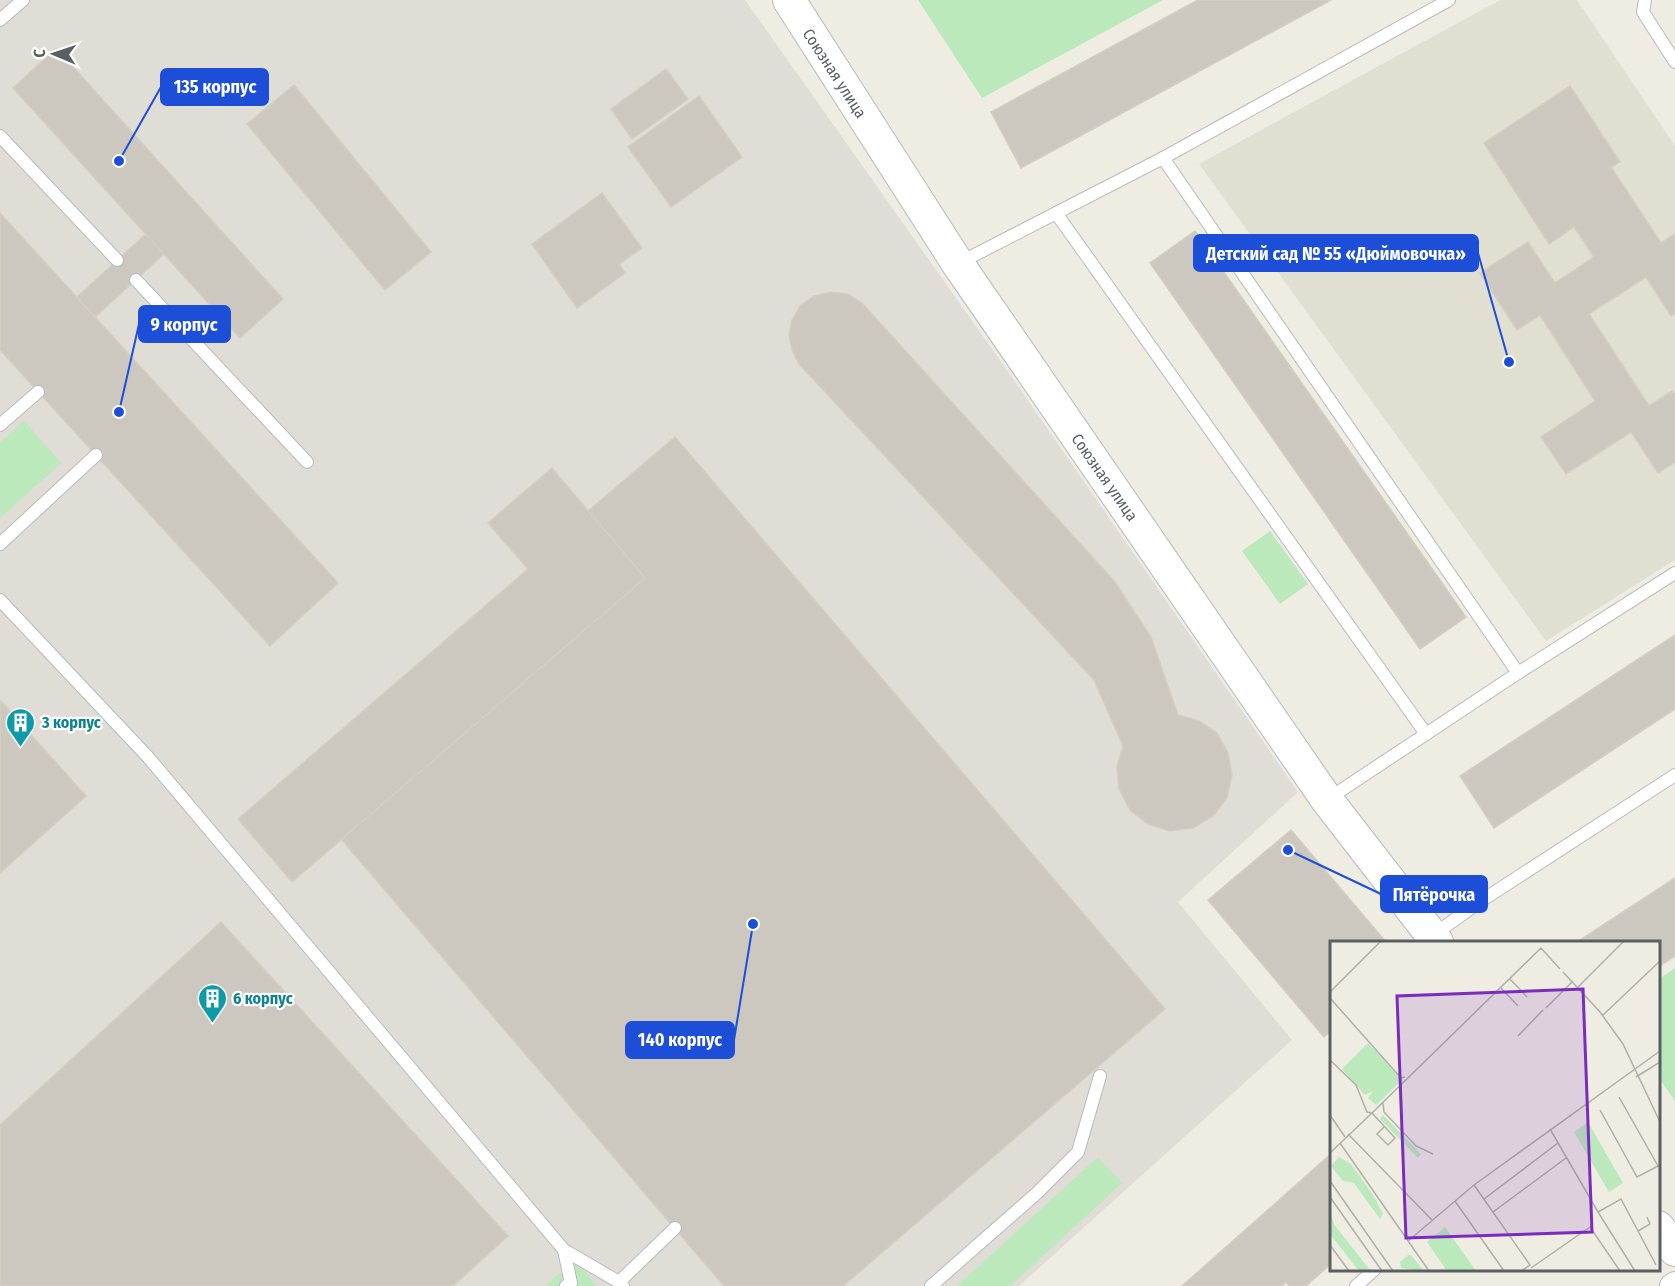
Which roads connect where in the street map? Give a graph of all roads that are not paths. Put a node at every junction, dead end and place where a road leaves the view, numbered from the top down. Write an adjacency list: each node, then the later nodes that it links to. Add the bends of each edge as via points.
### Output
1 (23, 0): 5 (lane)
2 (789, 0): 11 (street, Союзная улица)
3 (1449, 0): 8 (lane)
4 (1645, 0): 6 (lane, via 1643,12)
5 (0, 20)
6 (1675, 62)
7 (0, 136): 10 (lane)
8 (1163, 158): 9 (lane); 20 (lane)
9 (1056, 213): 11 (lane); 21 (lane)
10 (117, 260)
11 (958, 264): 23 (street, Союзная улица)
12 (136, 280): 16 (lane)
13 (38, 392): 14 (lane)
14 (0, 425)
15 (96, 455): 17 (lane)
16 (307, 462)
17 (0, 544)
18 (1675, 573): 20 (lane)
19 (0, 600): 28 (lane, via 148,757)
20 (1518, 674): 21 (lane)
21 (1426, 734): 23 (lane)
22 (1675, 775): 24 (lane, via 1491,895)
23 (1327, 800): 24 (street, Союзная улица)
24 (1434, 939)
25 (1100, 1076): 33 (lane, via 1078,1152)
26 (675, 1228): 31 (lane)
27 (1660, 1228): 29 (street)
28 (564, 1250): 31 (lane); 32 (lane, via 571,1283)
29 (1675, 1250)
30 (1372, 1271): 34 (lane)
31 (621, 1284)
32 (567, 1286)
33 (931, 1286)
34 (1356, 1286)

